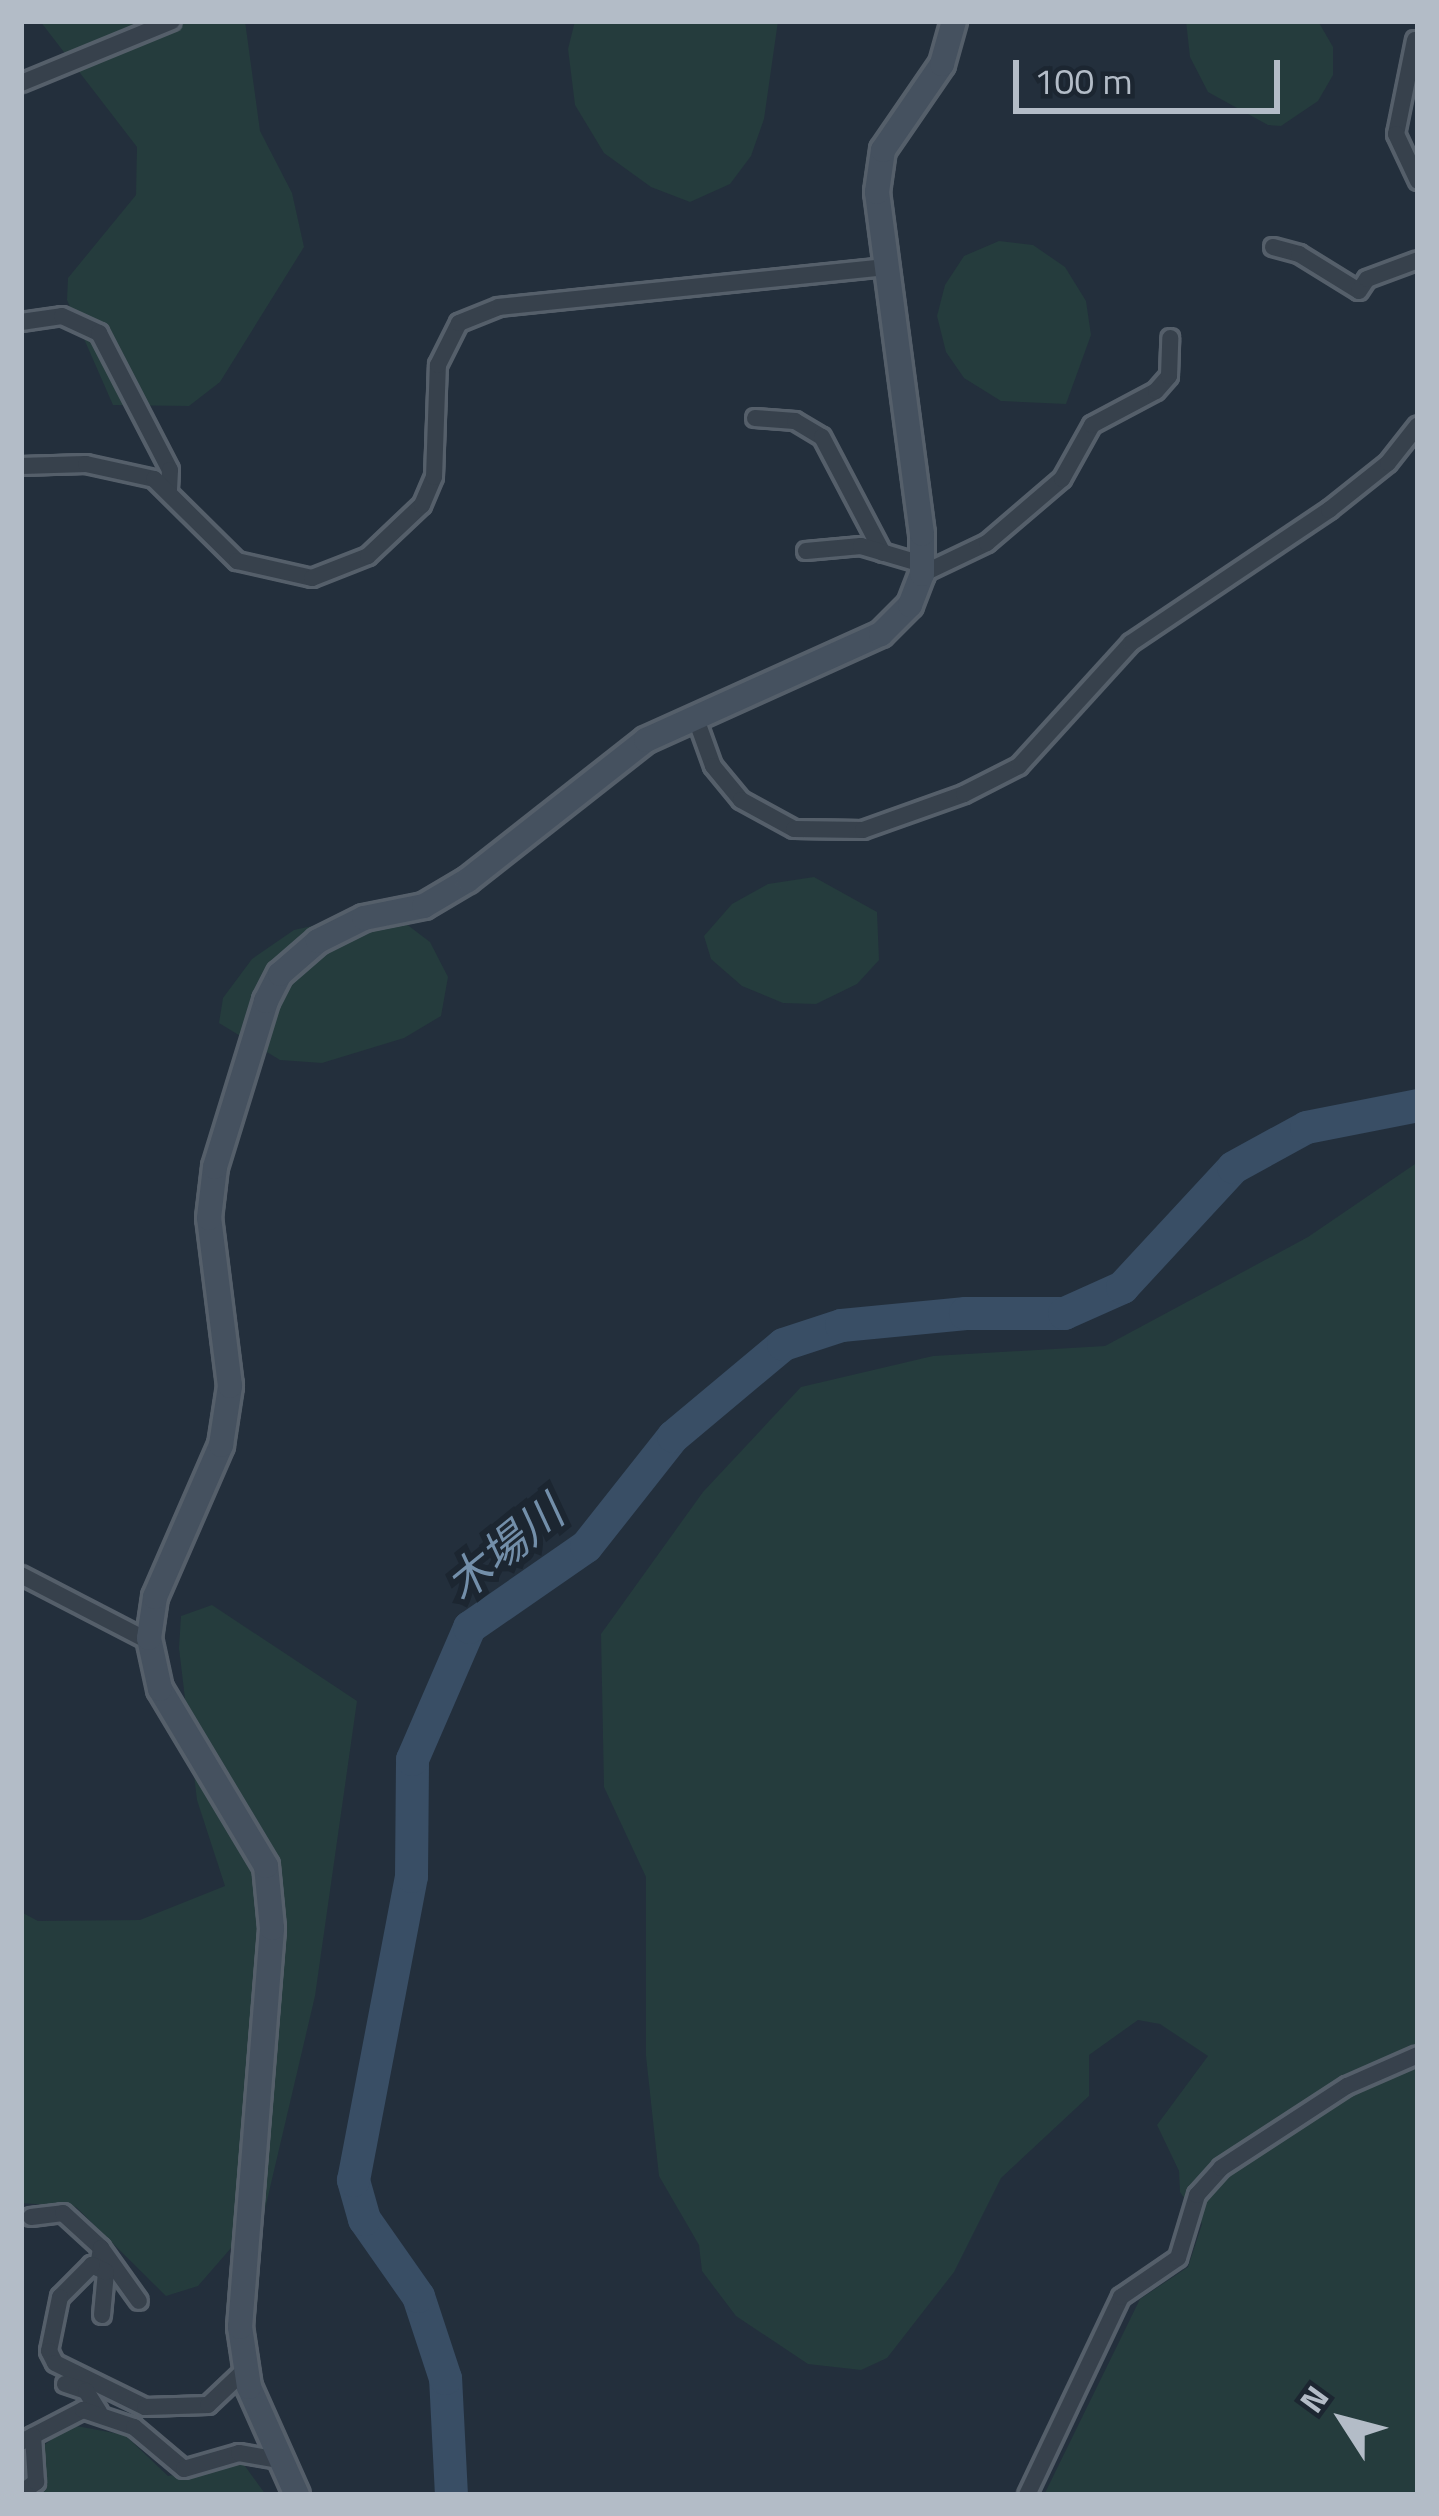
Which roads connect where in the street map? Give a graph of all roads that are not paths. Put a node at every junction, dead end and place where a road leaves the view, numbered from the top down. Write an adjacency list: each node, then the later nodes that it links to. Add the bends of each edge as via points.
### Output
1 (172, 21): 4 (street)
2 (954, 21): 8 (street, via 942,64 883,150)
3 (1415, 40): 5 (street, via 1396,134)
4 (21, 83)
5 (1418, 181)
6 (1273, 247): 7 (street, via 1359,291 1367,279)
7 (1418, 260)
8 (883, 267): 14 (street, via 499,307 459,322 438,365 434,477 422,505 368,556 311,578 237,561); 17 (street)
9 (21, 322): 14 (street, via 62,316 99,333 170,470)
10 (1171, 338): 17 (street, via 1169,376 1156,392 1091,425 1062,478 987,543)
11 (755, 418): 16 (street, via 795,421 822,437)
12 (1418, 425): 18 (street, via 1388,463 1329,510 1130,643 1019,766 964,794 863,830 794,829 741,800 712,766)
13 (21, 466): 14 (street, via 131,470)
14 (169, 489)
15 (806, 551): 16 (street, via 861,546)
16 (884, 553): 17 (street)
17 (922, 569): 18 (street, via 910,604 881,634)
18 (695, 716): 20 (street, via 599,771 468,880 424,905 364,918 280,974 215,1167 209,1218 230,1386 221,1445 155,1597)
19 (21, 1575): 20 (street)
20 (150, 1642): 27 (street, via 160,1689 266,1866 272,1928 238,2280)
21 (1418, 2055): 36 (street, via 1346,2086 1221,2168 1197,2194 1178,2258 1121,2297)
22 (31, 2217): 23 (street, via 63,2212)
23 (100, 2248): 24 (street); 25 (street)
24 (98, 2268): 26 (street, via 108,2289); 29 (street, via 74,2276 60,2296 49,2351 55,2362)
25 (139, 2301)
26 (103, 2315)
27 (246, 2369): 29 (street, via 208,2405 145,2407); 32 (street)
28 (65, 2384): 30 (street, via 86,2391)
29 (118, 2391): 30 (street)
30 (104, 2412): 31 (street, via 83,2410); 32 (street, via 184,2468 239,2453)
31 (26, 2440): 33 (street); 34 (street, via 36,2482)
32 (279, 2460): 35 (street)
33 (21, 2474)
34 (21, 2493)
35 (296, 2495)
36 (1028, 2495)

